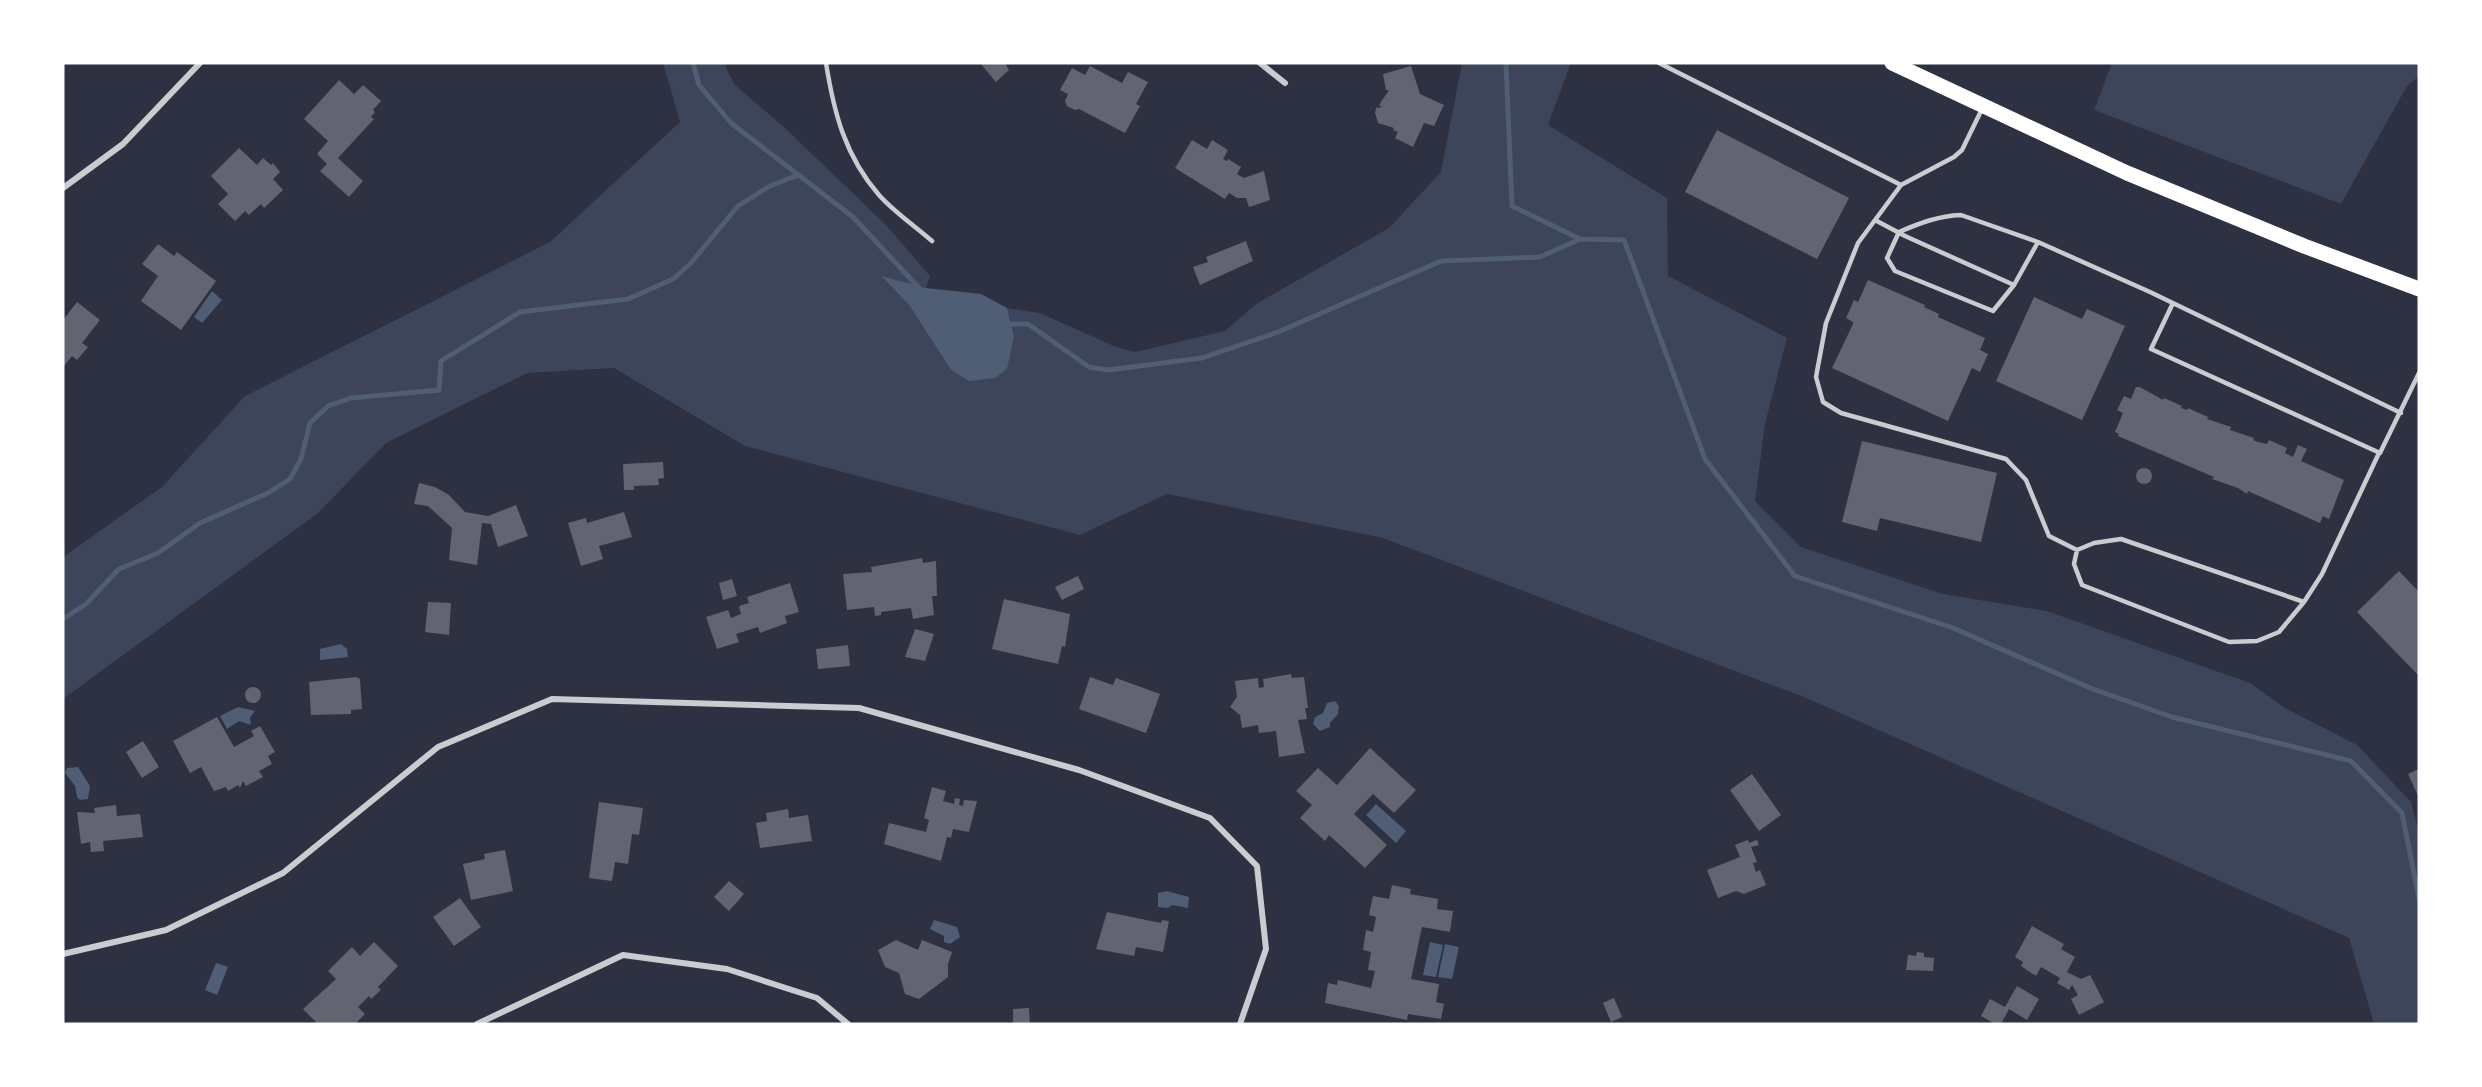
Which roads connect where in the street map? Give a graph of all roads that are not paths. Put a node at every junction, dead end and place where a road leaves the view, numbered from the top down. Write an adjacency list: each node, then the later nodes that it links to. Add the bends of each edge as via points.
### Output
1 (200, 63): 9 (street, via 123,144)
2 (826, 63): 12 (lane, via 835,116 852,157 879,196)
3 (1260, 63): 6 (street)
4 (1659, 63): 8 (lane)
5 (1892, 63): 7 (main road)
6 (1285, 83)
7 (1983, 107): 8 (lane, via 1966,143 1954,157); 15 (main road, via 2188,199)
8 (1901, 185): 10 (lane)
9 (63, 188)
10 (1875, 220): 11 (lane); 20 (lane, via 1858,243 1826,323 1816,377 1823,402 1841,414 2006,459 2026,480 2049,536)
11 (1899, 232): 13 (lane, via 1933,218 1961,215); 14 (lane); 14 (lane, via 1887,258 1895,271 1994,311)
12 (932, 241)
13 (2038, 242): 14 (lane); 16 (lane)
14 (2014, 285)
15 (2419, 289)
16 (2173, 303): 18 (lane); 19 (lane, via 2151,349)
17 (2419, 373): 18 (lane)
18 (2401, 413): 19 (lane)
19 (2379, 453): 21 (lane, via 2322,574)
20 (2077, 550): 21 (lane, via 2121,539); 21 (lane, via 2074,564 2082,585 2229,642 2257,640 2279,632)
21 (2304, 602)
22 (63, 954): 25 (street, via 166,930 283,873 438,747 552,699 859,708 1079,770 1210,818 1257,866 1266,949)
23 (477, 1024): 24 (street, via 623,955 727,969 818,999)
24 (848, 1024)
25 (1240, 1024)

